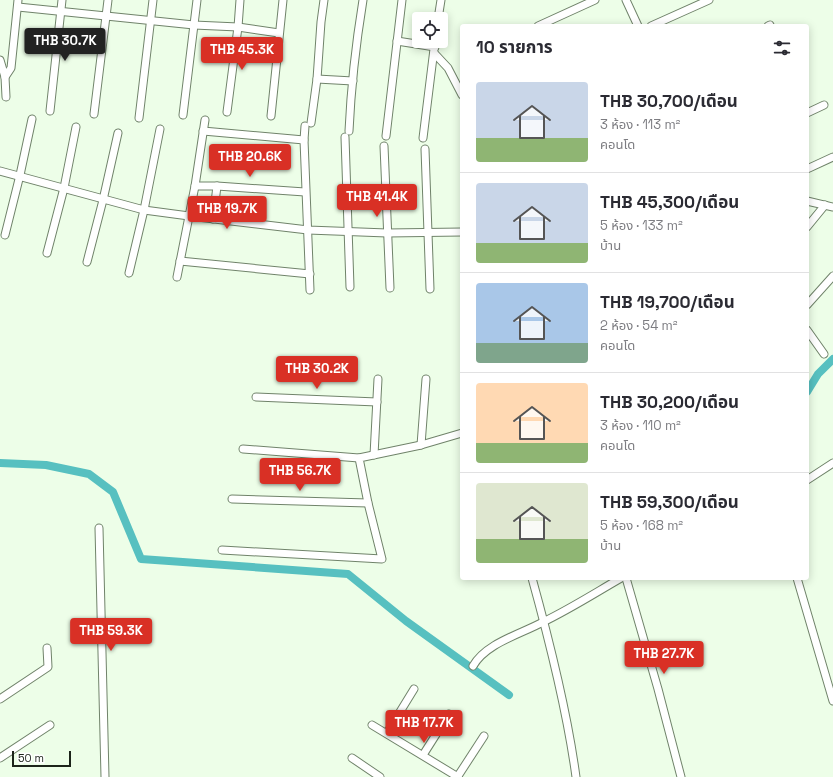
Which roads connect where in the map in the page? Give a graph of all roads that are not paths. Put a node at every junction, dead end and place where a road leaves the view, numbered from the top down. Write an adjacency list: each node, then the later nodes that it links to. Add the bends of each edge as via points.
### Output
1 (62, 0): 15 (street)
2 (108, 0): 17 (street)
3 (153, 0): 18 (street)
4 (196, 0): 22 (street)
5 (240, 0): 23 (street)
6 (283, 0): 24 (street)
7 (324, 0): 31 (street)
8 (363, 0): 32 (street)
9 (402, 0): 25 (street)
10 (440, 0): 16 (street)
11 (595, 0): 19 (street)
12 (626, 0): 20 (street)
13 (710, 0): 21 (street)
14 (18, 3): 15 (street); 30 (street, via 11,68)
15 (60, 12): 17 (street); 36 (street)
16 (439, 12)
17 (106, 15): 18 (street); 39 (street)
18 (151, 20): 22 (street); 42 (street)
19 (542, 24)
20 (637, 24)
21 (656, 24)
22 (194, 25): 23 (street); 40 (street)
23 (238, 27): 24 (street); 37 (street)
24 (279, 33): 41 (street)
25 (397, 41): 26 (street); 49 (street)
26 (412, 43)
27 (435, 48): 50 (street)
28 (436, 48): 33 (street)
29 (0, 60): 30 (street)
30 (6, 77): 34 (street)
31 (317, 79): 32 (street); 51 (street)
32 (353, 81): 71 (street, via 347,134)
33 (460, 91)
34 (6, 97)
35 (824, 105): 38 (street)
36 (50, 111)
37 (227, 112)
38 (809, 112)
39 (94, 114)
40 (182, 115)
41 (271, 116)
42 (139, 118)
43 (32, 119): 57 (street)
44 (205, 120): 47 (street)
45 (76, 127): 60 (street)
46 (160, 129): 66 (street)
47 (203, 131): 51 (street); 58 (street)
48 (118, 133): 62 (street)
49 (386, 136)
50 (423, 138)
51 (304, 140): 61 (street)
52 (384, 146): 74 (street)
53 (425, 149): 72 (street)
54 (833, 157): 55 (street)
55 (809, 168)
56 (0, 170): 57 (street)
57 (20, 175): 60 (street); 75 (street)
58 (195, 186): 59 (street); 67 (street)
59 (217, 186): 61 (street); 68 (street)
60 (64, 188): 62 (street); 76 (street)
61 (305, 192): 70 (street)
62 (103, 200): 66 (street); 78 (street)
63 (809, 201): 64 (street)
64 (825, 205): 65 (street); 69 (street)
65 (833, 207)
66 (144, 210): 67 (street); 79 (street)
67 (189, 216): 68 (street); 77 (street)
68 (213, 219): 70 (street)
69 (809, 225)
70 (308, 230): 71 (street); 80 (street)
71 (348, 232): 74 (street); 83 (street)
72 (428, 232): 73 (street); 74 (street); 85 (street)
73 (460, 232)
74 (387, 233): 84 (street)
75 (5, 235)
76 (47, 253)
77 (180, 261): 80 (street); 82 (street)
78 (87, 262)
79 (129, 273)
80 (310, 274): 86 (street)
81 (833, 276): 87 (street)
82 (177, 277)
83 (350, 287)
84 (390, 288)
85 (430, 289)
86 (310, 290)
87 (809, 302)
88 (809, 333): 89 (street)
89 (824, 354)
90 (378, 379): 93 (street)
91 (426, 379): 95 (street)
92 (256, 397): 93 (street)
93 (376, 402): 97 (street)
94 (460, 434): 95 (street)
95 (422, 445): 97 (street)
96 (244, 449): 98 (street)
97 (374, 455): 98 (street)
98 (359, 458): 102 (street)
99 (833, 463): 100 (street)
100 (809, 479)
101 (232, 499): 102 (street)
102 (368, 503): 104 (street, via 382,559)
103 (98, 528): 123 (street)
104 (222, 550)
105 (533, 580): 109 (street)
106 (618, 580): 109 (street)
107 (627, 580): 127 (street)
108 (798, 580): 114 (street)
109 (544, 622): 111 (street, via 493,646); 126 (street)
110 (47, 648): 113 (street, via 48,667)
111 (473, 666)
112 (414, 689): 118 (street)
113 (0, 699)
114 (833, 701)
115 (449, 714): 120 (street)
116 (372, 724): 118 (street)
117 (50, 725): 121 (street)
118 (387, 733): 120 (street)
119 (484, 736): 125 (street)
120 (423, 755): 125 (street)
121 (0, 758)
122 (352, 758): 124 (street)
123 (105, 777)
124 (380, 777)
125 (458, 777)
126 (576, 777)
127 (681, 777)

